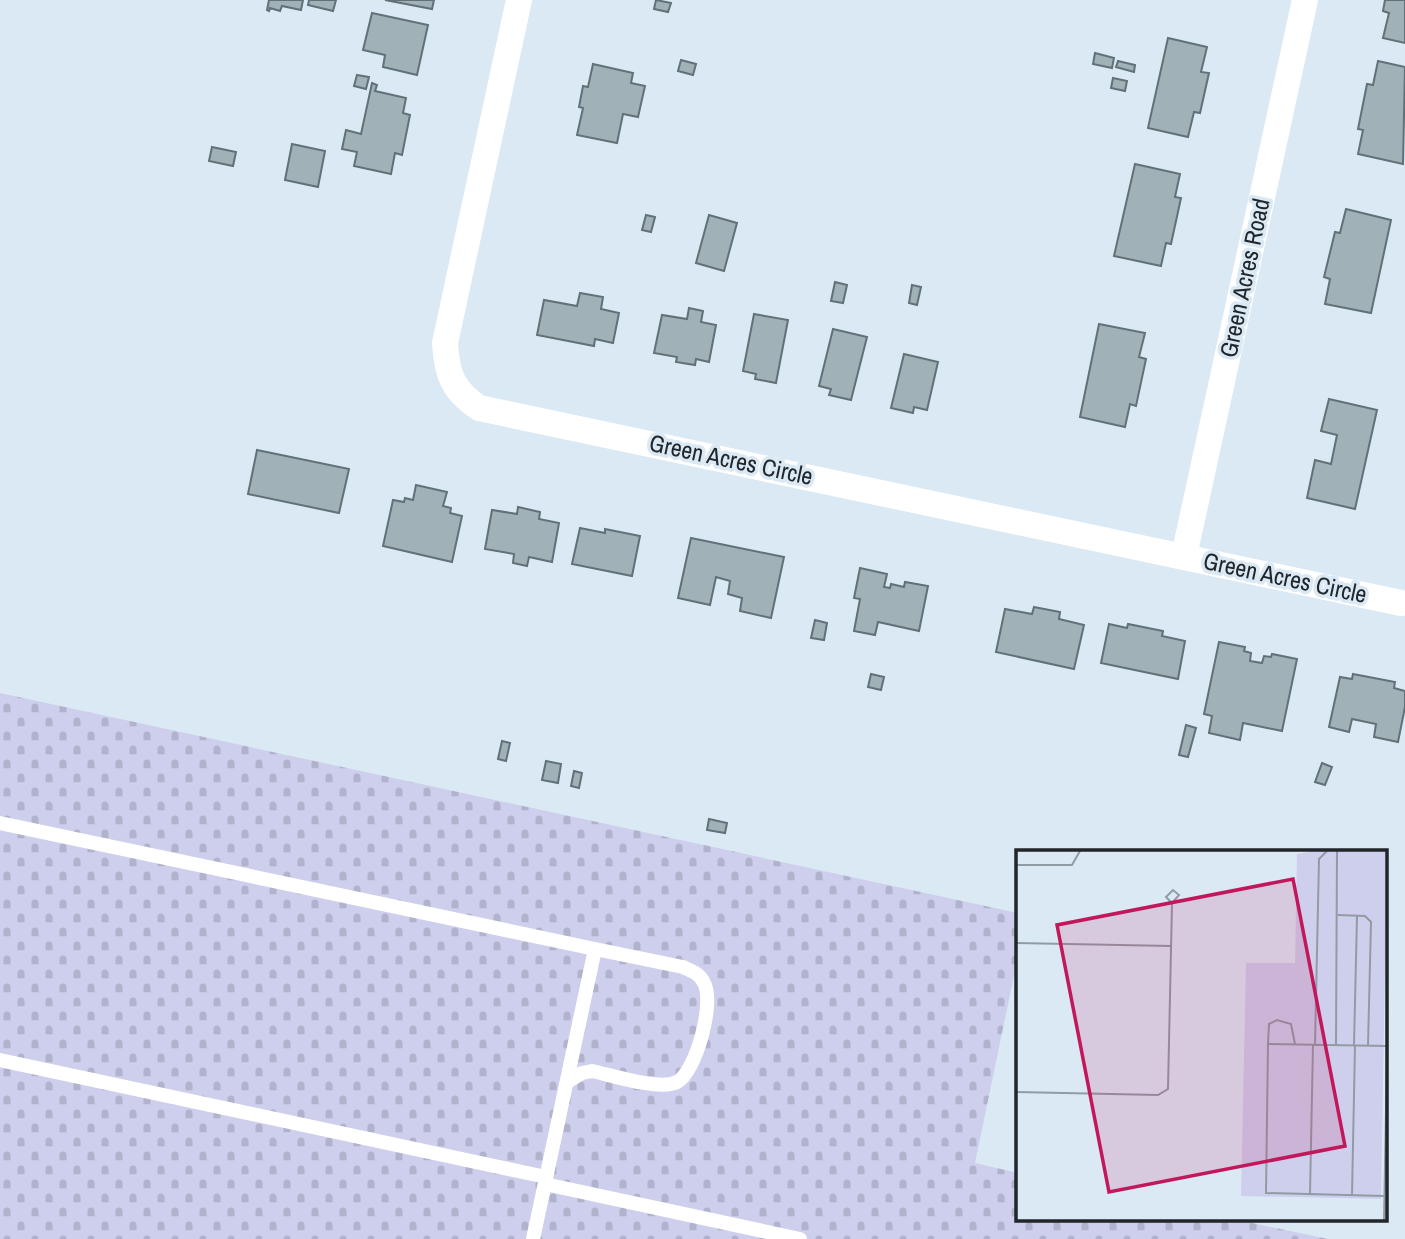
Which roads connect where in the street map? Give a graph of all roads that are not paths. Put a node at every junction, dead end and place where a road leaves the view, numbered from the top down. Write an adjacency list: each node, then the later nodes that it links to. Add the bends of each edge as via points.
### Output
1 (519, 0): 3 (street, Green Acres Circle, via 445,342 446,366 465,398 479,408)
2 (1305, 0): 3 (street, Green Acres Road)
3 (1184, 556): 4 (street, Green Acres Circle)
4 (1404, 608)
5 (0, 823): 6 (lane)
6 (596, 950): 8 (lane); 8 (lane, via 696,973 705,984 707,1016 690,1071 675,1084 663,1086 592,1071)
7 (0, 1060): 9 (lane)
8 (567, 1082): 9 (lane)
9 (546, 1180): 10 (lane); 11 (lane)
10 (533, 1239)
11 (800, 1239)

